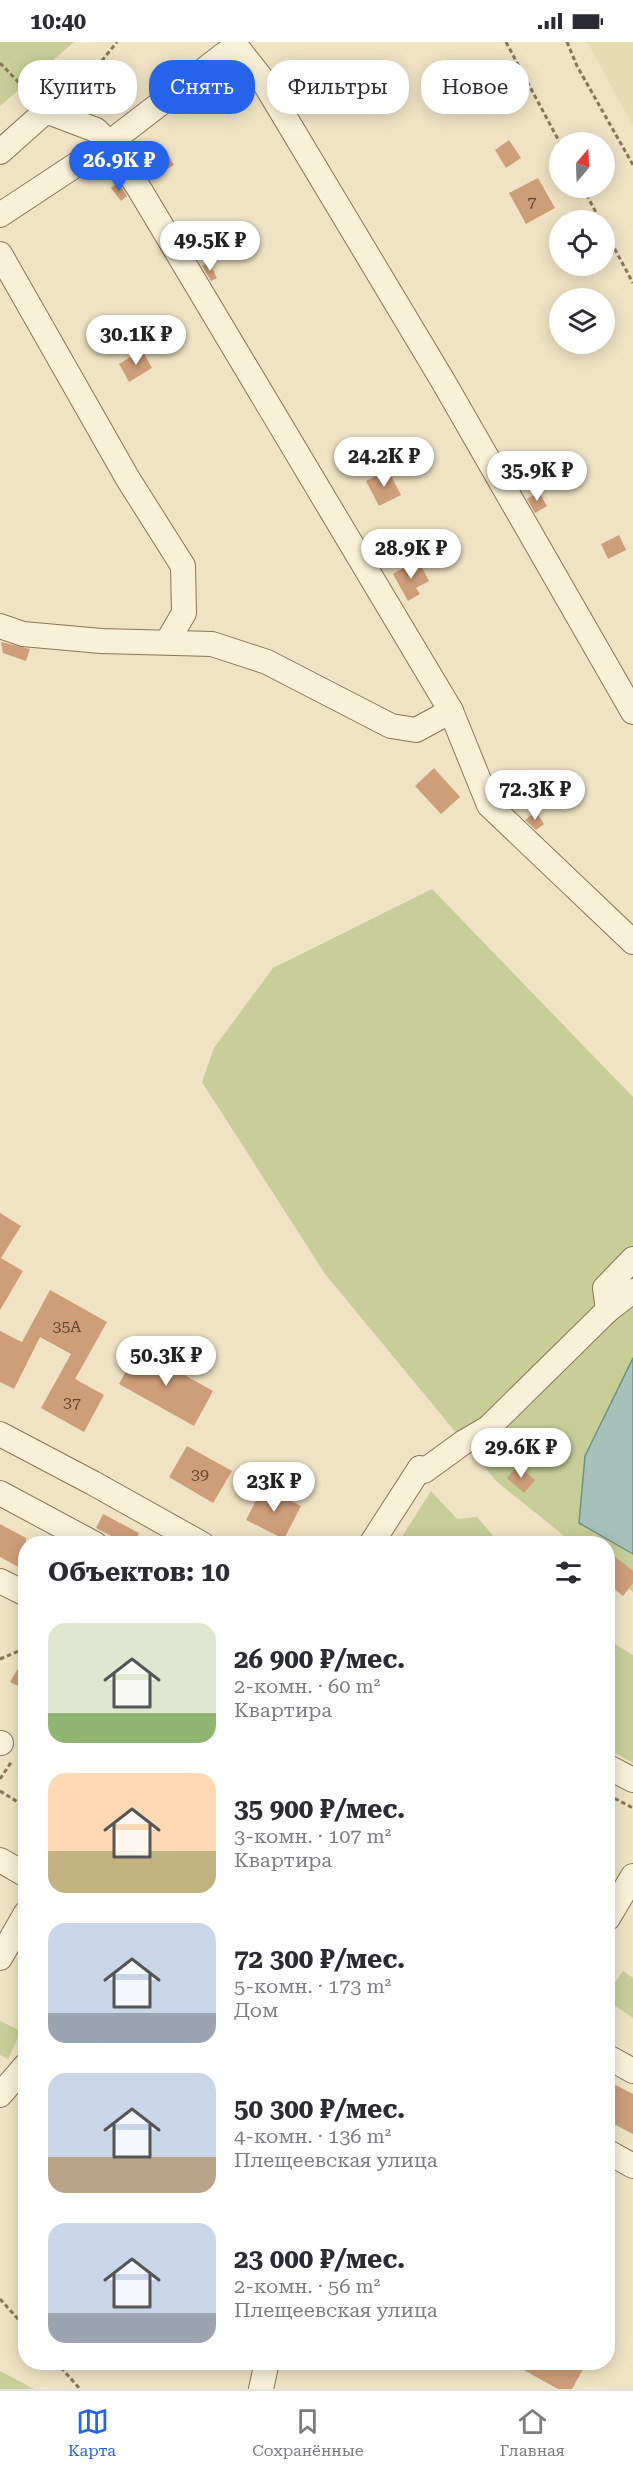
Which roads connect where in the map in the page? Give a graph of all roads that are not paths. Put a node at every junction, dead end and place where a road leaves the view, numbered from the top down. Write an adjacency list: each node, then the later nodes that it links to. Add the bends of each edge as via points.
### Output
1 (109, 143): 2 (street, via 96,130 46,111); 3 (street); 7 (street); 8 (street, via 226,53 240,51 262,79 443,381)
2 (0, 152)
3 (0, 215)
4 (0, 254): 6 (street, via 128,479 183,566 184,613)
5 (0, 626): 6 (street, via 23,634)
6 (167, 642): 7 (street, via 212,644 267,662 391,726 416,730)
7 (451, 711): 9 (street, via 489,805)
8 (633, 712)
9 (633, 942)
10 (633, 1259): 12 (street, via 605,1288)
11 (633, 1291): 12 (street)
12 (608, 1310): 17 (street, via 488,1428 422,1470)
13 (0, 1434): 16 (street)
14 (0, 1493): 15 (street)
15 (79, 1536)
16 (188, 1536)
17 (377, 1536)
18 (0, 1581): 19 (street)
19 (18, 1590)
20 (615, 1771): 21 (street)
21 (633, 1780)
22 (0, 1860): 23 (street)
23 (18, 1870)
24 (633, 1876): 25 (street)
25 (618, 1914)
26 (18, 1927): 27 (street)
27 (0, 1958)
28 (615, 2061): 29 (street)
29 (633, 2070)
30 (18, 2074): 31 (street)
31 (0, 2095)
32 (615, 2156): 33 (street)
33 (633, 2166)
34 (265, 2370): 35 (street)
35 (261, 2389)

